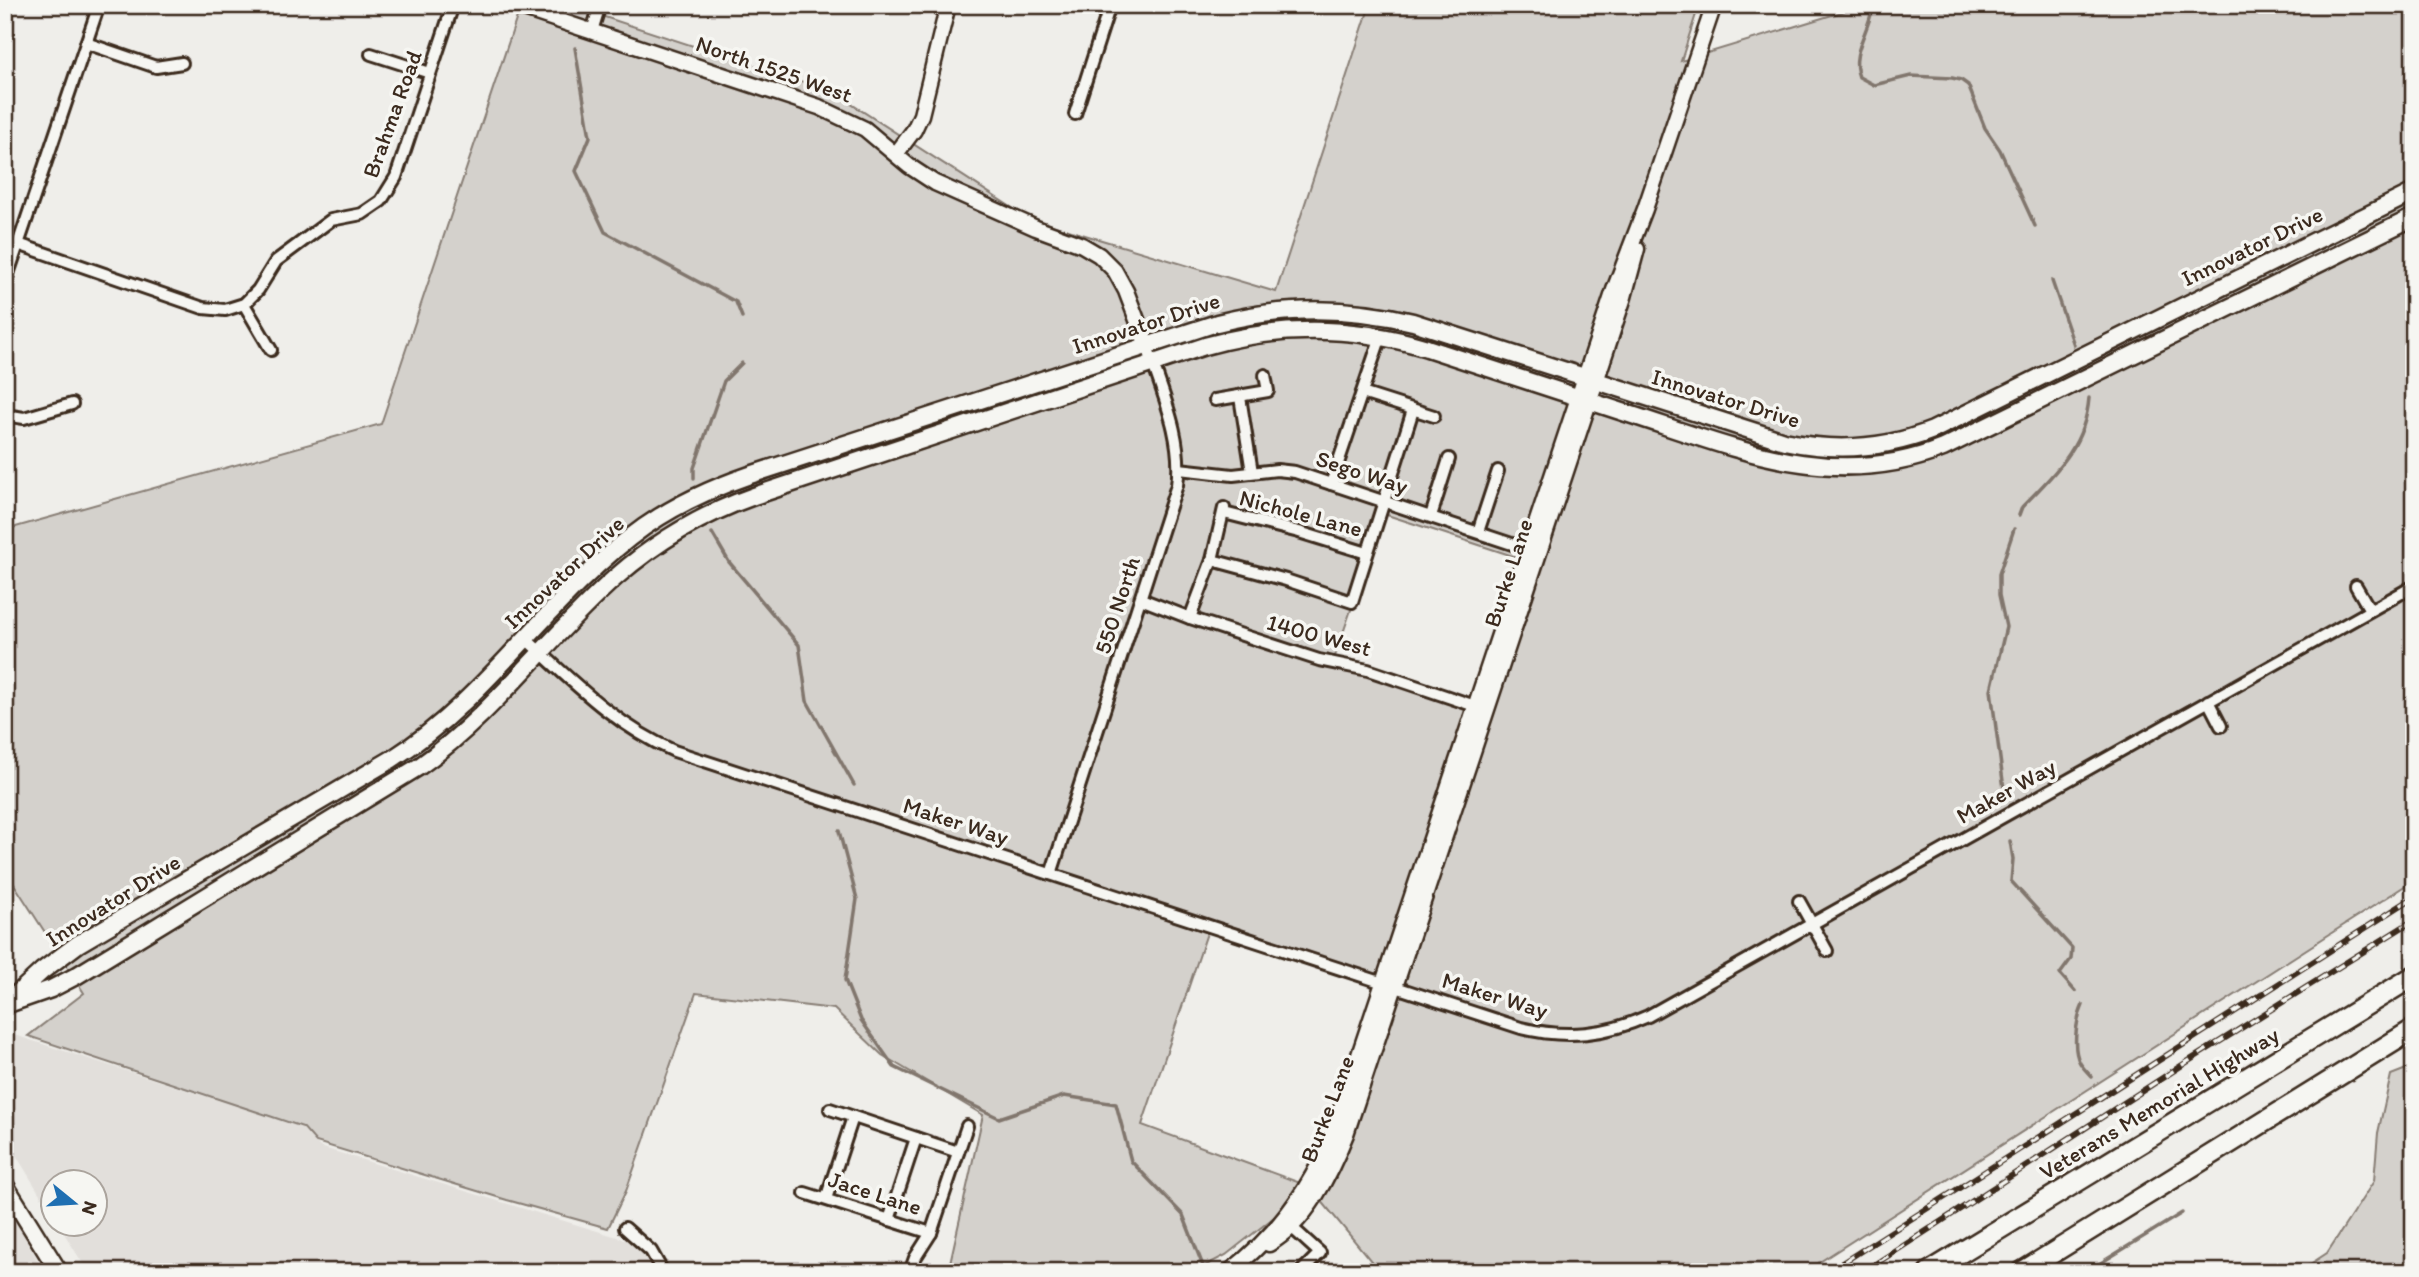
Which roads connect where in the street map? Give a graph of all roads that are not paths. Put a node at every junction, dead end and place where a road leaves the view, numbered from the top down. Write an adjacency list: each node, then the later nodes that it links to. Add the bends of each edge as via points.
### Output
1 (99, 5): 10 (street)
2 (453, 5): 13 (street, Brahma Road)
3 (512, 5): 9 (street, North 1525 West)
4 (600, 5): 9 (street)
5 (925, 5): 8 (street)
6 (1110, 5): 14 (street)
7 (1714, 5): 26 (street, Burke Lane, via 1645,209 1630,276)
8 (947, 7): 15 (street, via 921,116)
9 (592, 31): 15 (street, North 1525 West, via 831,111 865,129)
10 (86, 43): 12 (street, via 156,67); 18 (street)
11 (371, 54): 13 (street)
12 (182, 63)
13 (430, 73): 20 (street, Brahma Road, via 396,177 381,201 362,214 331,220 275,261)
14 (1075, 114)
15 (896, 154): 22 (street, North 1525 West, via 935,183 1099,255 1126,291)
16 (2414, 192): 26 (main road, Innovator Drive, via 1940,426 1891,443 1831,448 1784,441)
17 (2414, 218): 29 (main road, Innovator Drive, via 1943,448 1899,462 1839,467 1774,460)
18 (18, 244): 19 (street); 20 (street, via 203,307 225,310)
19 (5, 283)
20 (244, 304): 23 (street)
21 (1381, 336): 24 (main road, Innovator Drive, via 1279,331 1222,341); 27 (street); 29 (main road, Innovator Drive)
22 (1147, 346): 24 (street, 550 North); 26 (main road, Innovator Drive, via 1251,315 1330,309 1413,322); 51 (main road, Innovator Drive, via 750,475 696,497 663,514 617,548)
23 (271, 350)
24 (1152, 363): 36 (street, 550 North, via 1176,439); 52 (main road, Innovator Drive, via 716,511 632,564)
25 (1265, 375): 28 (street, via 1268,391)
26 (1590, 380): 29 (street, Burke Lane)
27 (1362, 393): 32 (street); 39 (street)
28 (1240, 397): 30 (street); 38 (street)
29 (1583, 399): 43 (street, Burke Lane); 54 (street, Burke Lane)
30 (1215, 400)
31 (72, 404): 33 (street, via 24,418)
32 (1413, 410): 34 (street); 40 (street)
33 (5, 415)
34 (1434, 416)
35 (1449, 459): 41 (street)
36 (1179, 468): 38 (street, Sego Way, via 1233,475); 48 (street, 550 North)
37 (1498, 471): 42 (street)
38 (1252, 472): 39 (street, Sego Way, via 1295,472)
39 (1331, 485): 40 (street, Sego Way)
40 (1384, 501): 41 (street, Sego Way); 44 (street)
41 (1432, 516): 42 (street, Sego Way)
42 (1478, 532): 43 (street, Sego Way)
43 (1527, 549): 54 (street, Burke Lane)
44 (1367, 553): 45 (street, via 1352,602); 45 (street, Nichole Lane, via 1224,510)
45 (1212, 560): 50 (street)
46 (2356, 586): 49 (street)
47 (2414, 586): 49 (street, Maker Way)
48 (1141, 599): 50 (street, 1400 West); 56 (street, 550 North)
49 (2370, 610): 53 (street, Maker Way)
50 (1190, 618): 54 (street, 1400 West)
51 (526, 639): 52 (street, Maker Way); 62 (main road, Innovator Drive, via 459,709 415,745 87,939)
52 (541, 653): 56 (street, Maker Way, via 614,717 665,747); 62 (main road, Innovator Drive, via 471,725 404,777 76,976)
53 (2208, 701): 55 (street); 58 (street, Maker Way)
54 (1481, 708): 61 (street, Burke Lane)
55 (2221, 726)
56 (1051, 874): 61 (street, Maker Way)
57 (1799, 901): 58 (street)
58 (1812, 924): 59 (street); 61 (street, Maker Way, via 1648,1016 1588,1034 1534,1031)
59 (1827, 951)
60 (2414, 976): 81 (highway, Veterans Memorial Highway)
61 (1389, 984): 73 (street, Burke Lane, via 1328,1146)
62 (5, 1005)
63 (2414, 1029): 82 (highway)
64 (830, 1109): 65 (street)
65 (853, 1117): 67 (street); 71 (street)
66 (967, 1126): 68 (street)
67 (916, 1138): 68 (street); 72 (street)
68 (958, 1152): 75 (street)
69 (5, 1185): 76 (main road)
70 (805, 1193): 71 (street, Jace Lane)
71 (826, 1199): 72 (street, Jace Lane)
72 (889, 1220): 75 (street, Jace Lane)
73 (1287, 1223): 79 (street, Burke Lane); 80 (street, via 1320,1252)
74 (625, 1228): 77 (street, via 651,1251)
75 (931, 1233): 78 (street)
76 (59, 1272)
77 (663, 1272)
78 (910, 1272)
79 (1229, 1272)
80 (1301, 1272)
81 (1929, 1272)
82 (2022, 1272)

